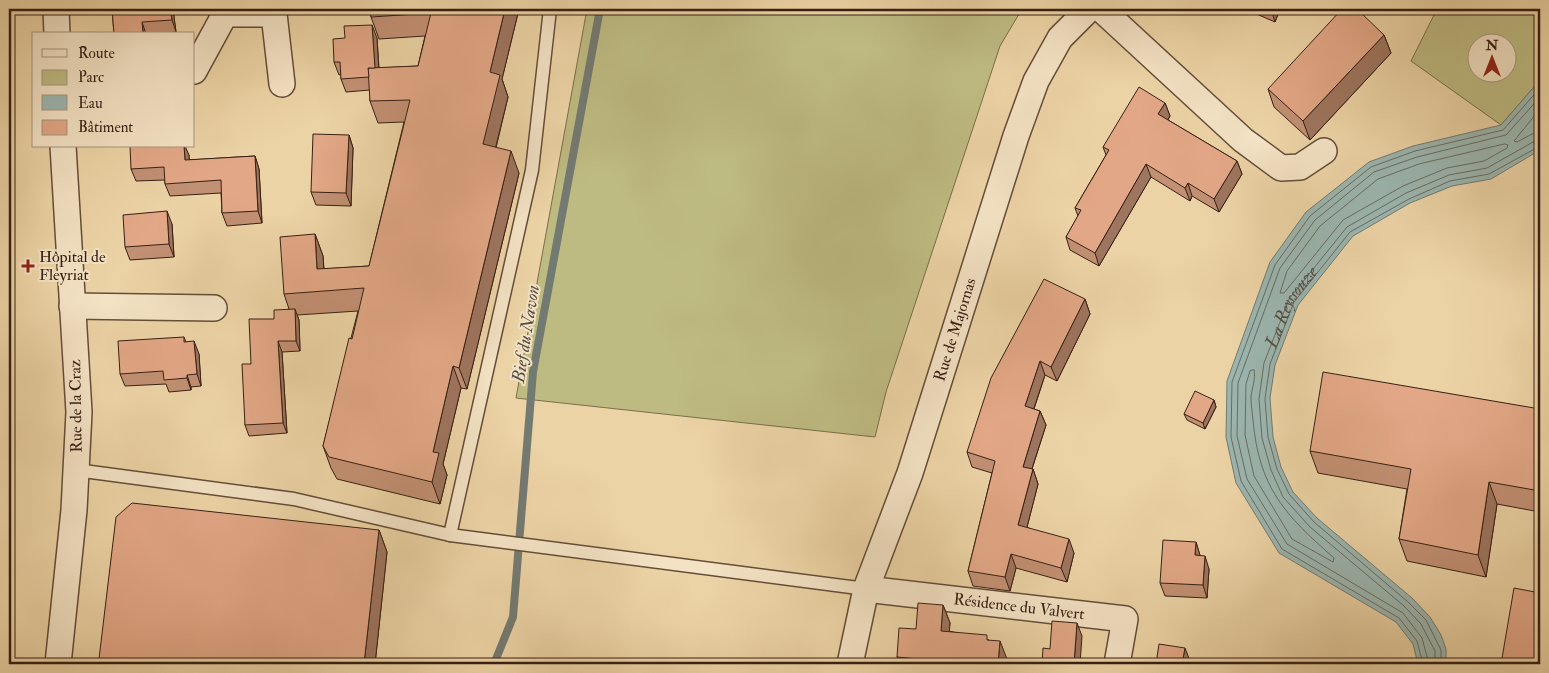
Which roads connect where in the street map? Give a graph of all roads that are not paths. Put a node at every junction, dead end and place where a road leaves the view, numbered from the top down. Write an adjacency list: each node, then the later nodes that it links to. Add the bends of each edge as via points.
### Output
1 (56, 9): 5 (street)
2 (550, 9): 13 (lane, via 532,170)
3 (1089, 9): 14 (street, Rue de Majornas, via 1060,38 1036,81 910,473)
4 (1101, 9): 9 (street, via 1243,140 1281,168 1300,167)
5 (58, 32)
6 (195, 69): 7 (street, via 225,14 274,14)
7 (282, 84)
8 (63, 148): 10 (street, Rue de la Craz)
9 (1324, 151)
10 (72, 306): 11 (street); 12 (street, Rue de la Craz, via 80,412)
11 (214, 308)
12 (76, 470): 13 (lane, via 294,499); 15 (street, Rue de la Craz)
13 (450, 535): 14 (lane)
14 (866, 589): 16 (street, Rue de Majornas); 17 (street, Résidence du Valvert, via 1125,618)
15 (58, 664)
16 (850, 664)
17 (1117, 664)

